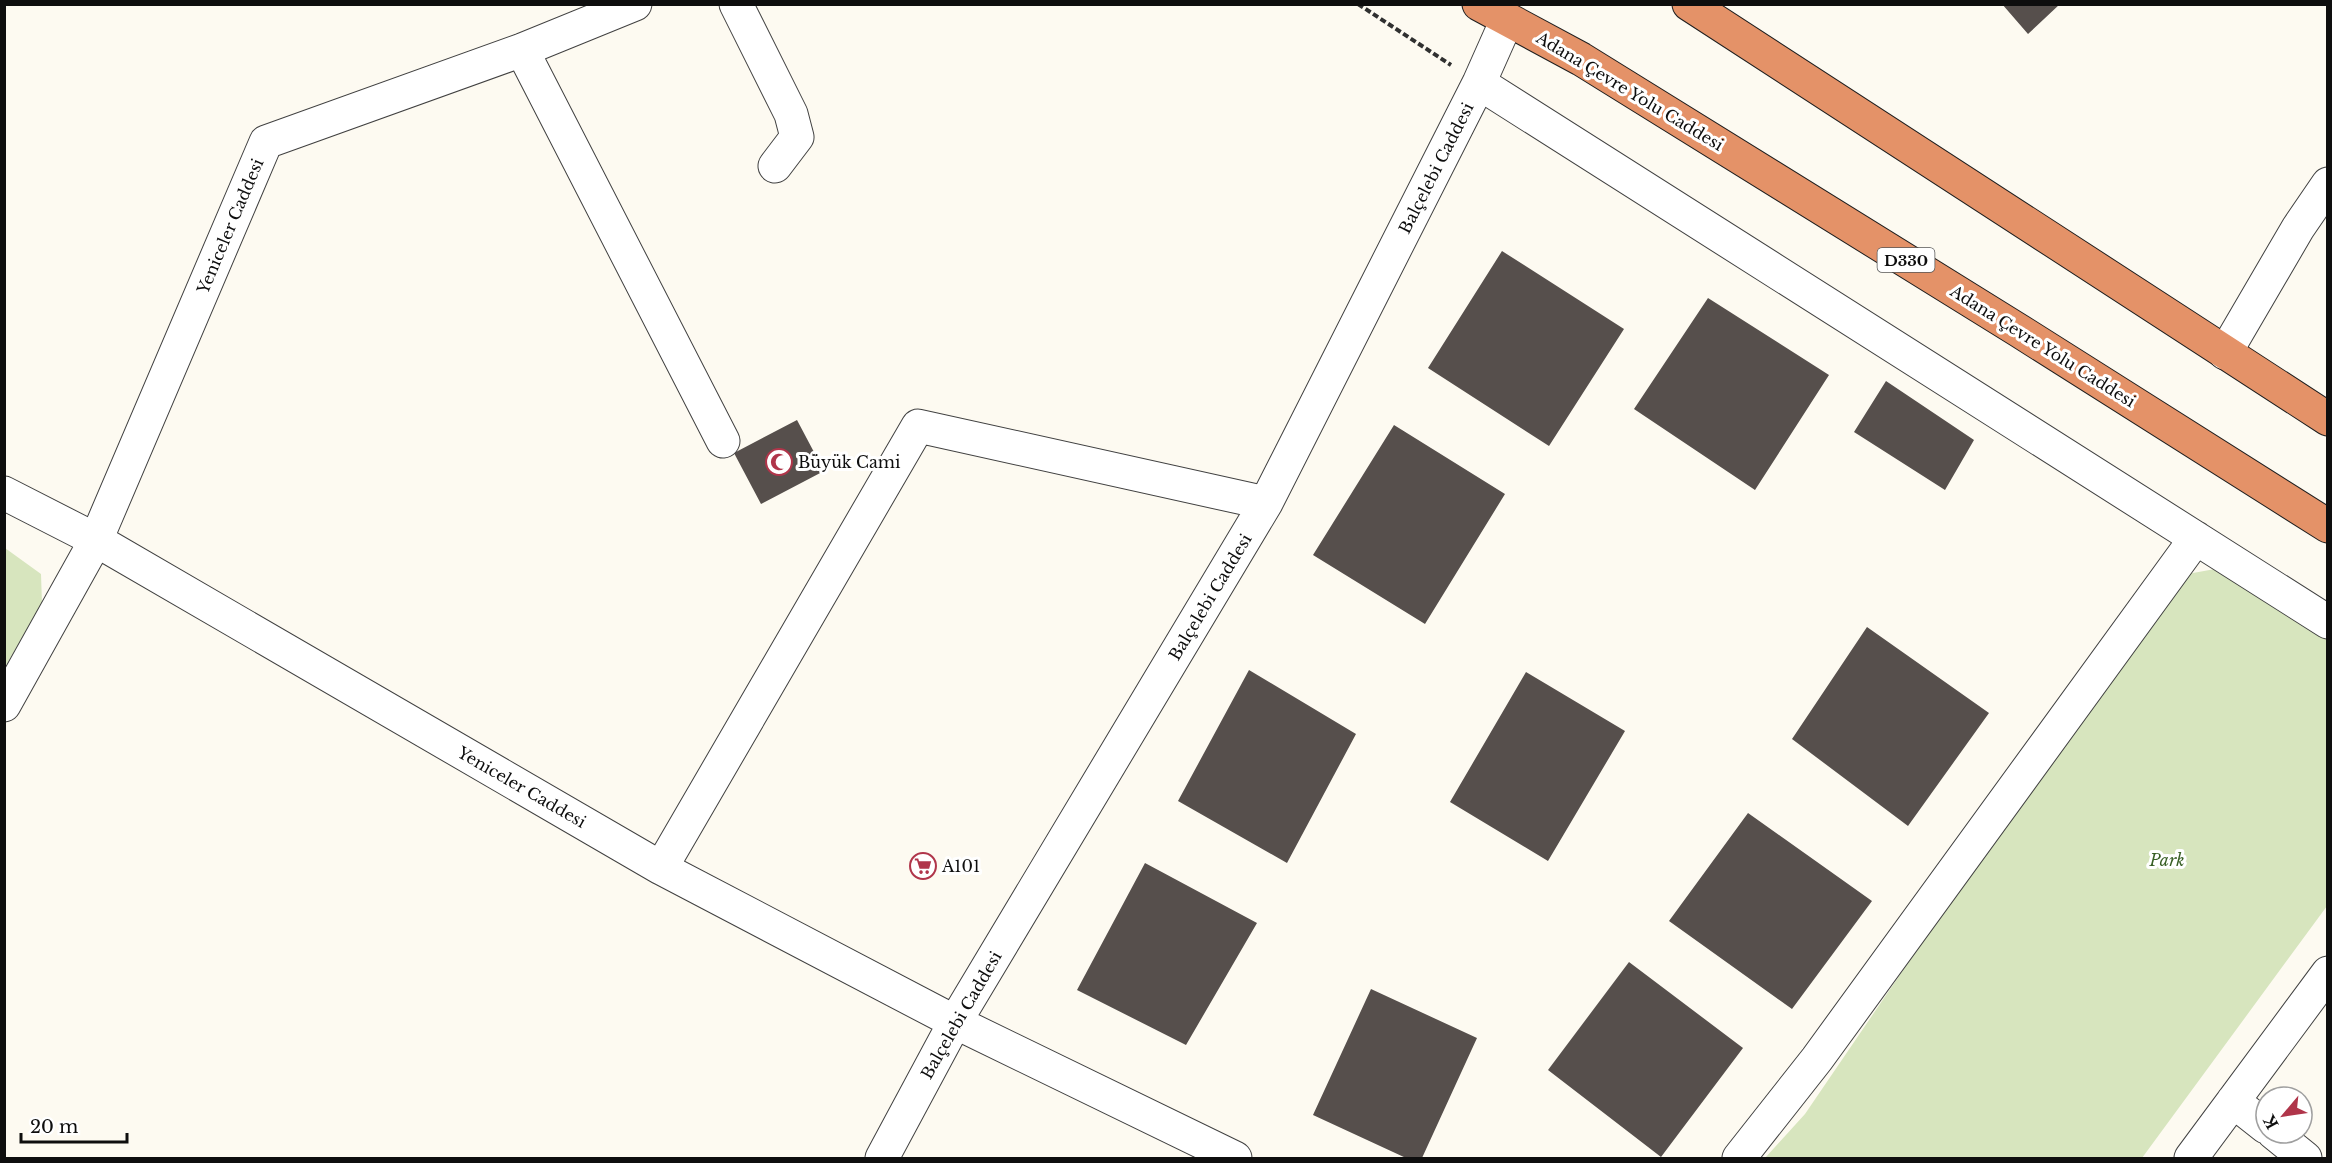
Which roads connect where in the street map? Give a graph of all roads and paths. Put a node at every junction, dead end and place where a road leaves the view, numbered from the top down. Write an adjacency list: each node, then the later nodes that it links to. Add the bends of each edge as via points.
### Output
1 (635, 4): 6 (street, Yeniceler Caddesi)
2 (736, 4): 8 (street, via 791,114 797,137)
3 (1358, 4): 7 (path)
4 (1689, 4): 10 (highway)
5 (1493, 12): 7 (street, Balçelebi Caddesi); 15 (highway, Adana Çevre Yolu Caddesi / D330, via 1581,59)
6 (522, 50): 12 (street); 17 (street, Yeniceler Caddesi, via 266,142)
7 (1479, 83): 14 (street, Balçelebi Caddesi); 16 (street)
8 (775, 166)
9 (2328, 184): 10 (street)
10 (2225, 353): 11 (highway)
11 (2328, 419)
12 (723, 441)
13 (4, 493): 17 (street, Yeniceler Caddesi)
14 (1266, 503): 20 (street, via 918,426); 22 (street, Balçelebi Caddesi)
15 (2328, 526)
16 (2196, 538): 18 (street); 28 (street, via 1817,1059)
17 (96, 540): 19 (street); 20 (street, Yeniceler Caddesi)
18 (2328, 622)
19 (4, 705)
20 (661, 868): 22 (street, Yeniceler Caddesi)
21 (2328, 973): 23 (street)
22 (955, 1022): 26 (street, Balçelebi Caddesi); 27 (street, Yeniceler Caddesi)
23 (2233, 1101): 24 (street); 29 (street)
24 (2254, 1118)
25 (2289, 1145): 30 (street)
26 (882, 1158)
27 (1235, 1158)
28 (1739, 1158)
29 (2191, 1158)
30 (2305, 1158)

